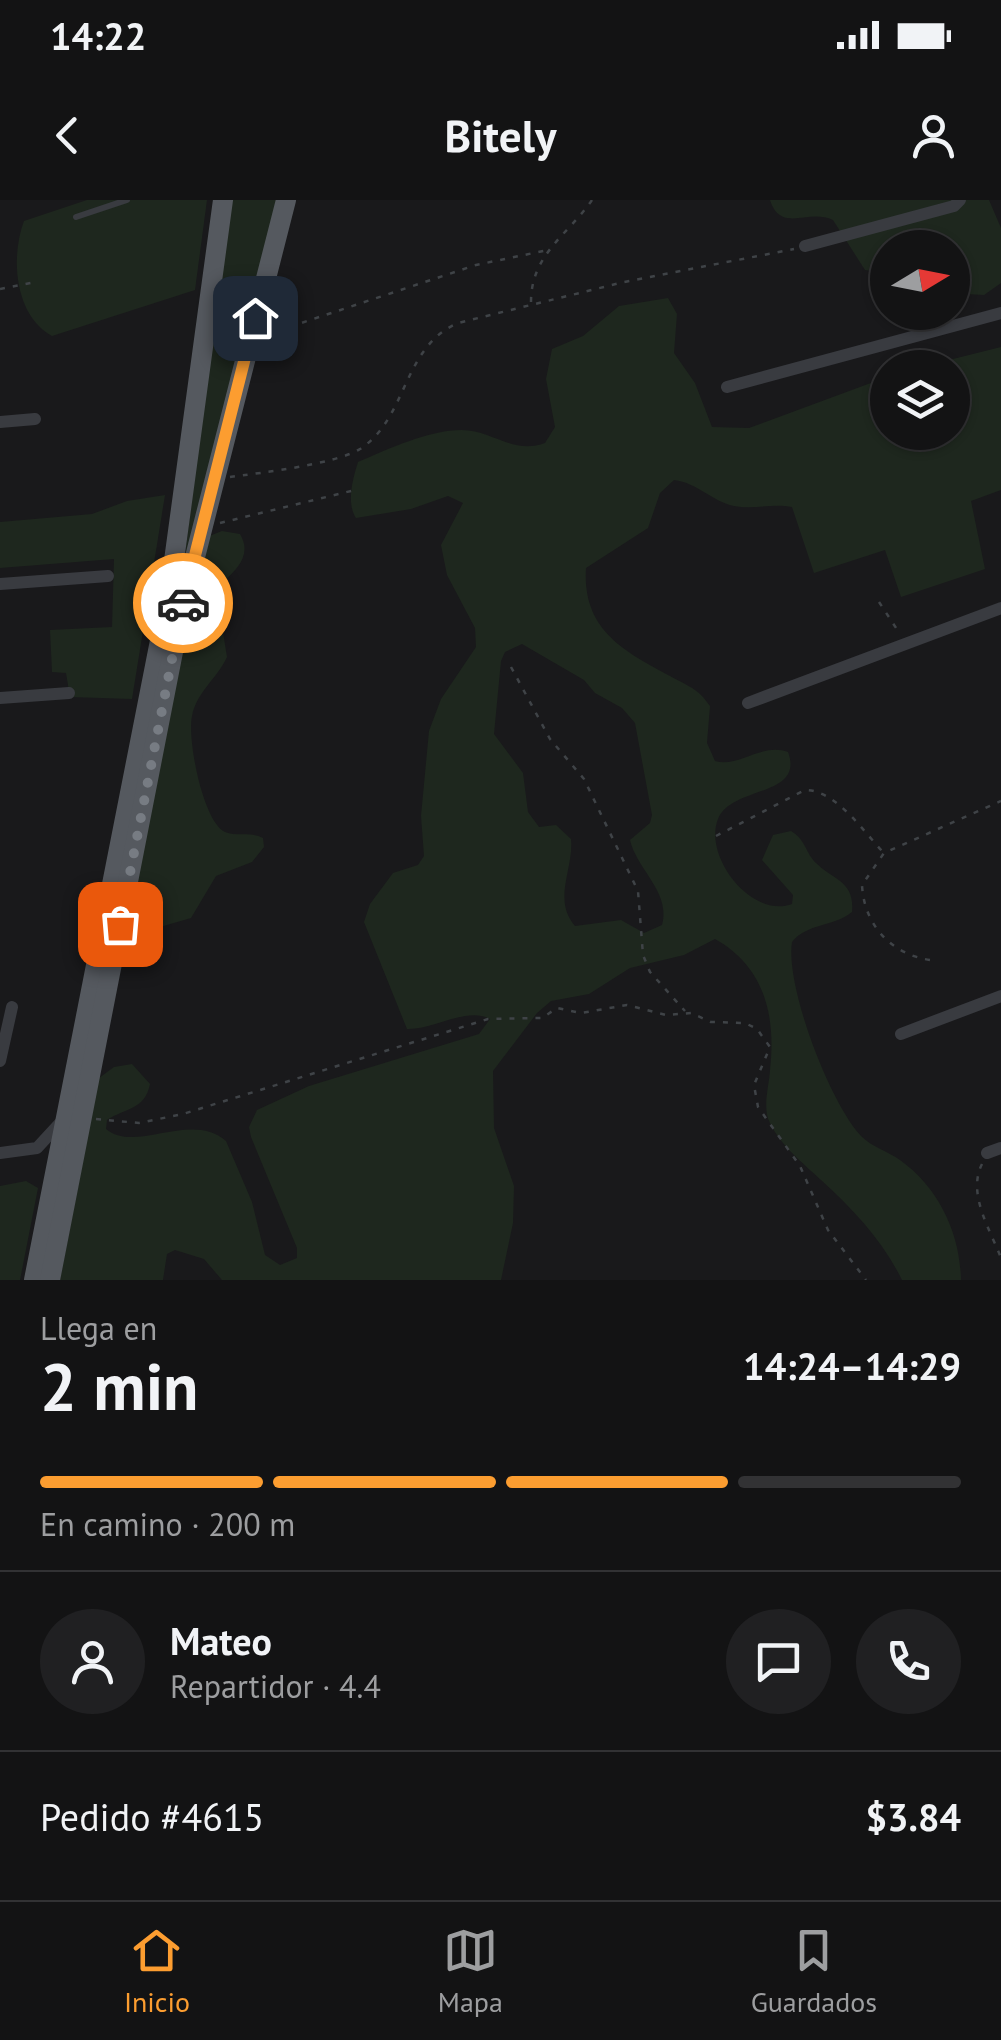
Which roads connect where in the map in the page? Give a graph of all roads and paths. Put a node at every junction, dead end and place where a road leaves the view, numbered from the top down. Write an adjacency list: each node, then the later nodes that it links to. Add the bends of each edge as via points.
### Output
1 (127, 200): 6 (lane)
2 (223, 200): 38 (main road, via 176,556)
3 (286, 200): 13 (main road)
4 (592, 200): 8 (path)
5 (960, 200): 7 (street)
6 (76, 217)
7 (805, 246): 11 (path)
8 (548, 250): 11 (path, via 531,284); 13 (path, via 476,266)
9 (36, 282): 10 (path)
10 (0, 290)
11 (531, 304): 17 (path, via 435,333 361,448)
12 (1001, 313): 14 (street)
13 (250, 340): 17 (main road)
14 (727, 386)
15 (35, 419): 16 (street)
16 (0, 422)
17 (214, 480): 19 (main road)
18 (354, 490): 19 (path)
19 (202, 528): 38 (main road)
20 (108, 576): 21 (street)
21 (0, 584)
22 (879, 602): 24 (path)
23 (1001, 608): 24 (street)
24 (907, 644): 28 (street)
25 (512, 666): 35 (path, via 550,739 584,780 638,890 650,972)
26 (70, 692): 27 (street)
27 (0, 698)
28 (748, 704)
29 (1001, 801): 31 (path)
30 (716, 836): 31 (path, via 816,790)
31 (884, 853): 32 (path, via 862,884 868,916 898,950)
32 (930, 960)
33 (1001, 996): 36 (street)
34 (12, 1007): 37 (street)
35 (686, 1012): 38 (path, via 557,1008 542,1018 488,1019 183,1114 123,1124); 47 (path, via 712,1022 745,1022 766,1038 770,1047 754,1085 758,1106 800,1166 828,1230)
36 (901, 1034)
37 (1, 1056)
38 (74, 1116): 39 (street); 43 (main road); 46 (main road)
39 (37, 1148): 41 (street); 43 (street)
40 (1001, 1148): 42 (street)
41 (0, 1153)
42 (986, 1154): 44 (path, via 976,1175 979,1196)
43 (57, 1167): 45 (main road)
44 (1001, 1258)
45 (34, 1280)
46 (50, 1280)
47 (866, 1280)

